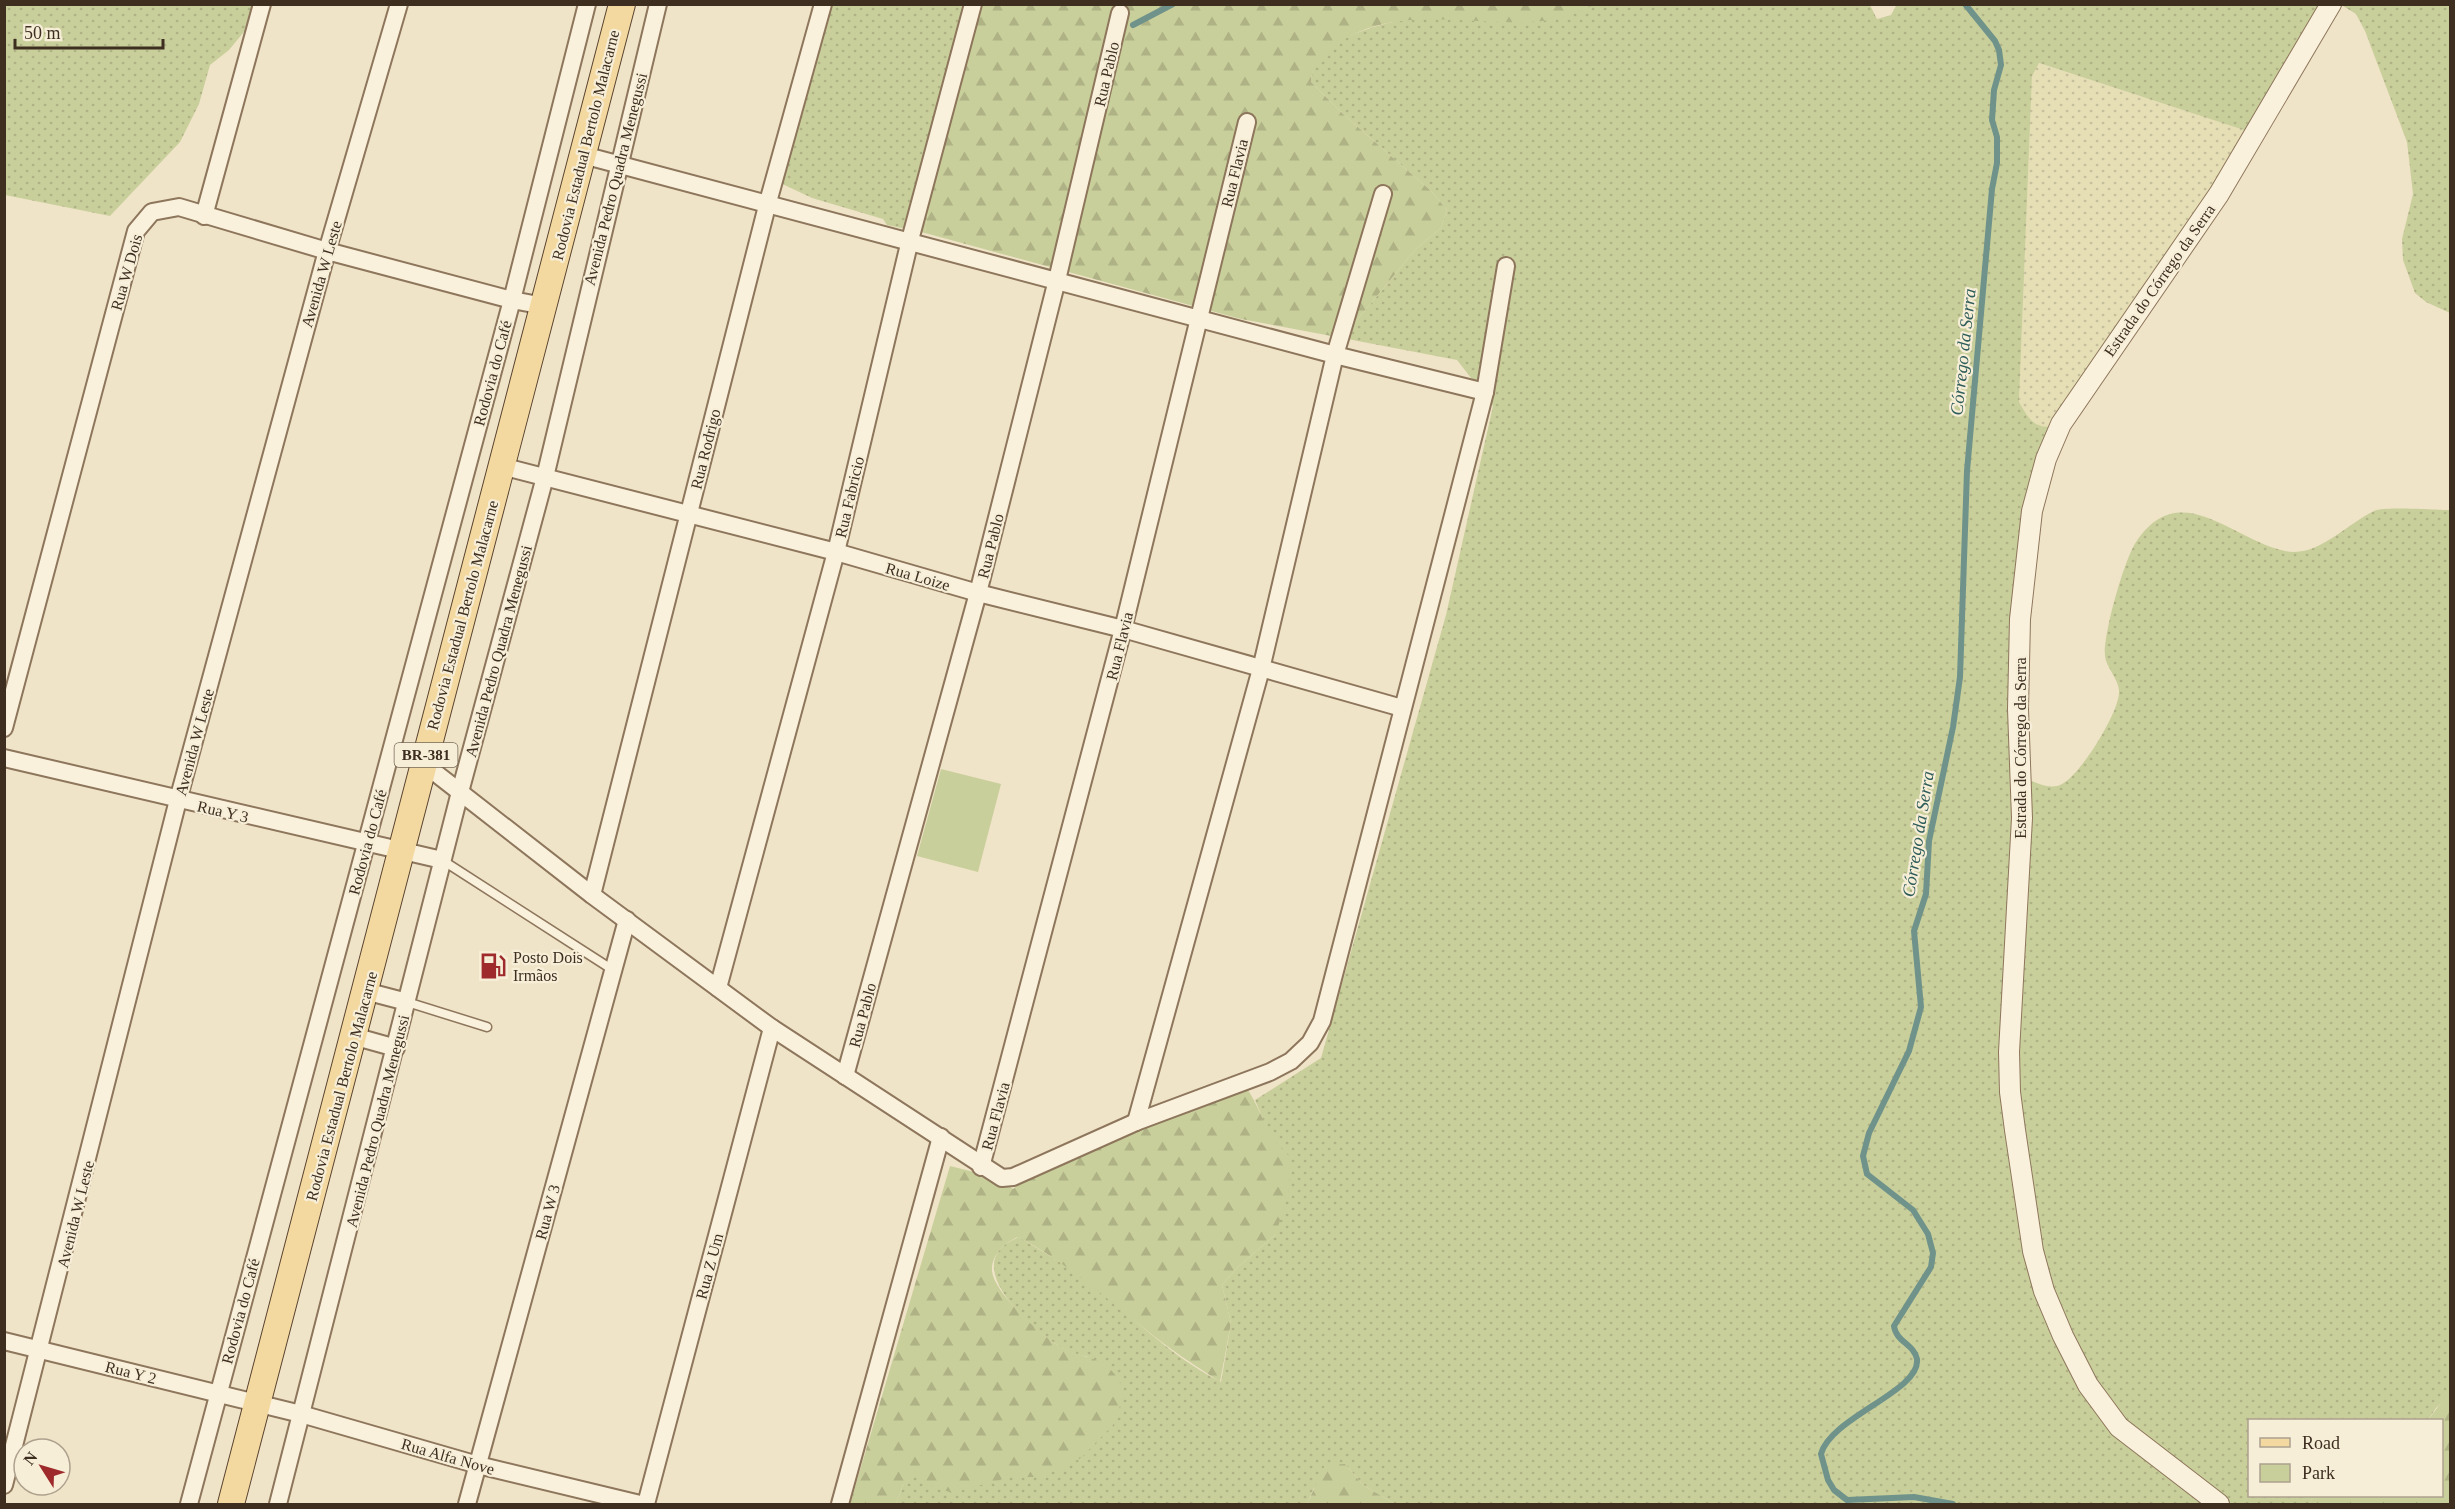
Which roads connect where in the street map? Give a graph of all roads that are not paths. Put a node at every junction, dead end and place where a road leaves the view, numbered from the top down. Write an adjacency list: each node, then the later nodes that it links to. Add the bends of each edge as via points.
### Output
1 (262, 4): 15 (street)
2 (399, 4): 17 (street, Avenida W Leste)
3 (587, 4): 20 (street, Rodovia do Café)
4 (621, 4): 11 (main road, Rodovia Estadual Bertolo Malacarne / BR-381)
5 (658, 4): 12 (street, Avenida Pedro Quadra Menegussi)
6 (823, 4): 14 (street, Rua Rodrigo)
7 (973, 4): 16 (street, Rua Fabricio)
8 (2331, 4): 69 (street, Estrada do Córrego da Serra, via 2219,194 2061,424 2046,459 2032,511 2020,619 2022,818 2009,1062 2033,1251 2048,1300 2088,1385 2119,1427)
9 (1120, 13): 19 (street, Rua Pablo)
10 (1247, 122): 22 (street, Rua Flavia)
11 (584, 155): 12 (street); 21 (main road, Rodovia Estadual Bertolo Malacarne / BR-381)
12 (618, 163): 14 (street); 26 (street, Avenida Pedro Quadra Menegussi)
13 (1383, 194): 23 (street)
14 (768, 202): 16 (street); 27 (street, Rua Rodrigo)
15 (204, 216): 17 (street, Rua W Dois); 33 (street, Rua W Dois, via 179,207 165,208 152,212 136,231)
16 (910, 240): 19 (street); 28 (street, Rua Fabricio)
17 (327, 251): 20 (street, Rua W Dois); 37 (street, Avenida W Leste)
18 (1506, 266): 24 (street)
19 (1057, 280): 22 (street); 29 (street, Rua Pablo)
20 (512, 300): 21 (street, Rua W Dois); 38 (street, Rodovia do Café)
21 (544, 306): 25 (main road, Rodovia Estadual Bertolo Malacarne / BR-381)
22 (1197, 318): 23 (street); 30 (street, Rua Flavia)
23 (1335, 355): 24 (street); 31 (street)
24 (1485, 392): 32 (street)
25 (501, 466): 26 (street, Rua Loize); 35 (main road, Rodovia Estadual Bertolo Malacarne / BR-381)
26 (545, 477): 27 (street, Rua Loize); 36 (street, Avenida Pedro Quadra Menegussi)
27 (689, 513): 28 (street, Rua Loize); 41 (street, Rua Rodrigo)
28 (836, 552): 29 (street, Rua Loize); 44 (street, Rua Fabricio)
29 (978, 593): 30 (street, Rua Loize); 51 (street, Rua Pablo)
30 (1123, 629): 31 (street, Rua Loize); 54 (street, Rua Flavia)
31 (1262, 669): 32 (street, Rua Loize); 52 (street)
32 (1402, 708): 52 (street, via 1322,1021 1310,1043 1291,1061 1270,1072)
33 (4, 728)
34 (4, 758): 37 (street, Rua Y 3)
35 (424, 764): 36 (street); 39 (main road, Rodovia Estadual Bertolo Malacarne / BR-381)
36 (460, 792): 40 (street, Avenida Pedro Quadra Menegussi); 41 (street)
37 (178, 800): 38 (street, Rua Y 3); 56 (street, Avenida W Leste)
38 (366, 843): 39 (street, Rua Y 3); 57 (street, Rodovia do Café)
39 (402, 852): 40 (street, Rua Y 3); 45 (main road, Rodovia Estadual Bertolo Malacarne / BR-381)
40 (442, 860): 43 (lane); 46 (street, Avenida Pedro Quadra Menegussi)
41 (592, 895): 42 (street)
42 (627, 920): 43 (street, Rua W 3); 44 (street)
43 (614, 970): 60 (street, Rua W 3)
44 (718, 988): 48 (street)
45 (365, 991): 46 (street); 49 (main road, Rodovia Estadual Bertolo Malacarne / BR-381)
46 (407, 1002): 47 (lane); 50 (street, Avenida Pedro Quadra Menegussi)
47 (487, 1027)
48 (772, 1028): 51 (street); 67 (street, Rua Z Um)
49 (353, 1036): 50 (street); 58 (main road, Rodovia Estadual Bertolo Malacarne / BR-381)
50 (396, 1048): 59 (street, Avenida Pedro Quadra Menegussi)
51 (845, 1076): 53 (street)
52 (1136, 1122): 54 (street, via 1013,1177 1002,1178)
53 (941, 1137): 54 (street); 68 (street)
54 (981, 1167)
55 (4, 1341): 56 (street, Rua Y 2)
56 (41, 1349): 57 (street, Rua Y 2); 61 (street, Avenida W Leste)
57 (218, 1394): 58 (street, Rua Y 2); 62 (street, Rodovia do Café)
58 (257, 1405): 59 (street, Rua Alfa Nove); 63 (main road, Rodovia Estadual Bertolo Malacarne / BR-381)
59 (301, 1414): 60 (street, Rua Alfa Nove); 64 (street, Avenida Pedro Quadra Menegussi)
60 (478, 1466): 65 (street, Rua W 3); 66 (street, Rua Alfa Nove)
61 (4, 1485)
62 (189, 1504)
63 (231, 1504)
64 (278, 1504)
65 (467, 1504)
66 (640, 1504)
67 (646, 1504)
68 (840, 1504)
69 (2219, 1504)

